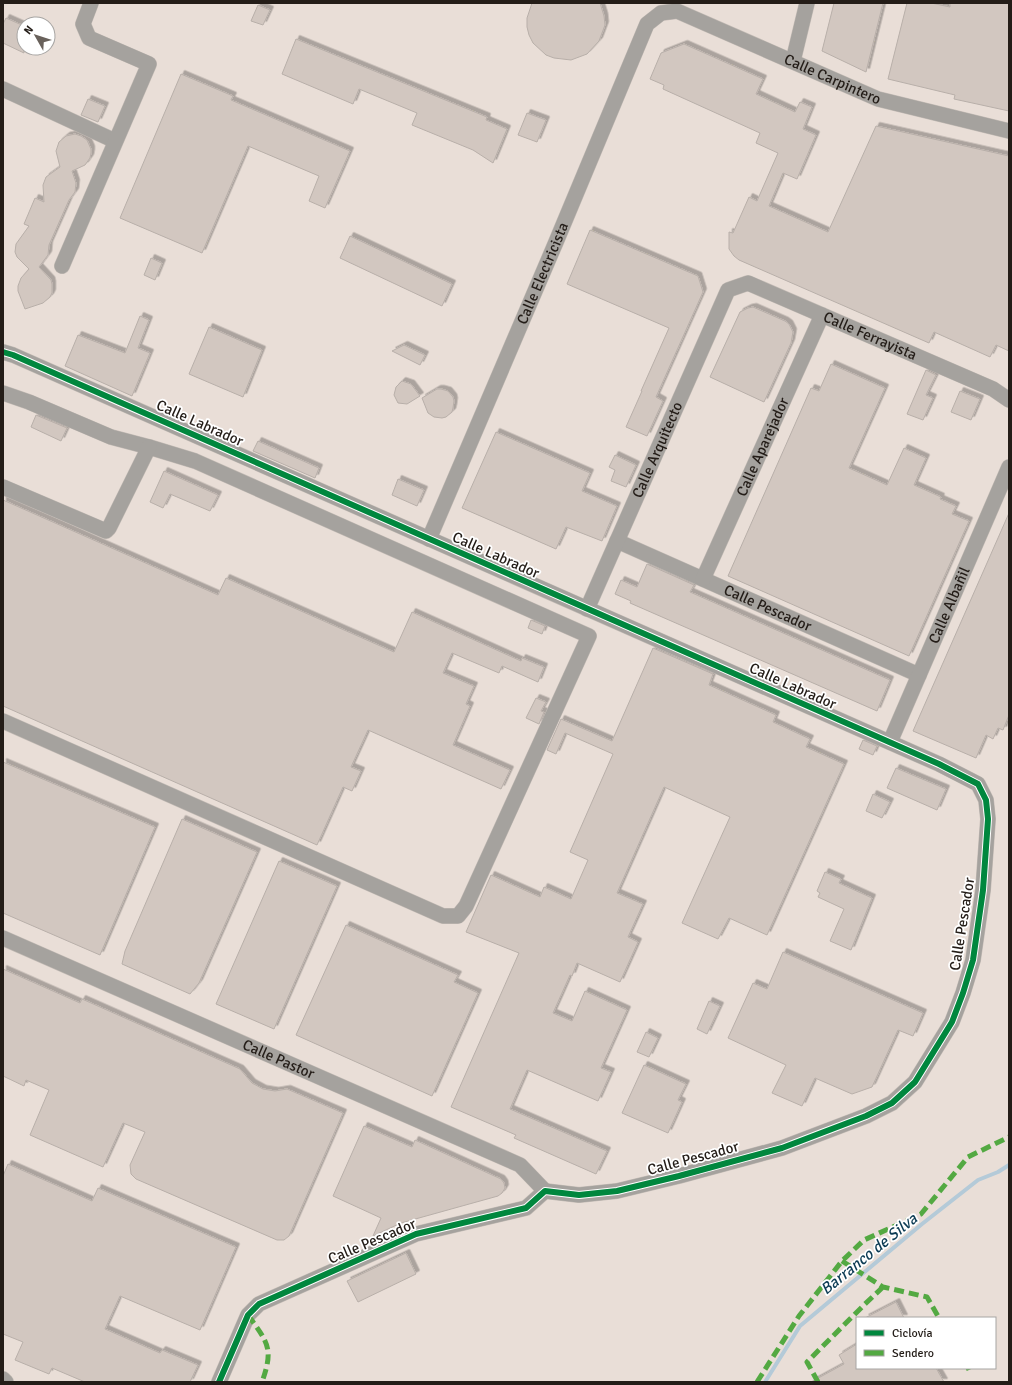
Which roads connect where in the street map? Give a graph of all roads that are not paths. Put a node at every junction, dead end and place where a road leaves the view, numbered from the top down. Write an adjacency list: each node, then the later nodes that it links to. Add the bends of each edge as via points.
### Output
1 (91, 3): 7 (street, via 83,24 89,38 149,64)
2 (807, 3): 4 (street)
3 (661, 13): 4 (street, Calle Carpintero, via 678,11); 17 (street, Calle Electricista, via 646,24)
4 (793, 61): 6 (street, Calle Carpintero, via 878,99)
5 (3, 89): 7 (street)
6 (1009, 131)
7 (115, 141): 8 (street)
8 (62, 266)
9 (728, 290): 10 (street, Calle Ferrayista, via 748,283); 18 (street, Calle Arquitecto)
10 (822, 314): 13 (street, Calle Ferrayista, via 993,389); 19 (street, Calle Aparejador)
11 (3, 352): 17 (street, Calle Labrador)
12 (3, 393): 14 (street, via 111,437)
13 (1009, 400)
14 (149, 447): 16 (street, via 106,531); 22 (street, via 195,461 589,636 466,906 458,916 443,916)
15 (1009, 467): 21 (street, Calle Albañil)
16 (3, 487)
17 (429, 539): 20 (street, Calle Labrador)
18 (617, 541): 19 (street, Calle Pescador); 20 (street, Calle Arquitecto)
19 (703, 578): 21 (street, Calle Pescador)
20 (587, 609): 23 (street, Calle Labrador)
21 (919, 675): 23 (street, Calle Albañil)
22 (3, 721)
23 (890, 742): 24 (street, Calle Labrador)
24 (978, 784): 26 (street, Calle Pescador, via 986,800 988,819 983,890 973,960 952,1022 915,1082 892,1102 866,1116 782,1148 617,1191 579,1195)
25 (3, 938): 26 (street, Calle Pastor, via 520,1165)
26 (545, 1191): 29 (street, Calle Pescador, via 526,1208 416,1234 259,1304 248,1315)
27 (3, 1379): 28 (street)
28 (6, 1382)
29 (218, 1382)

